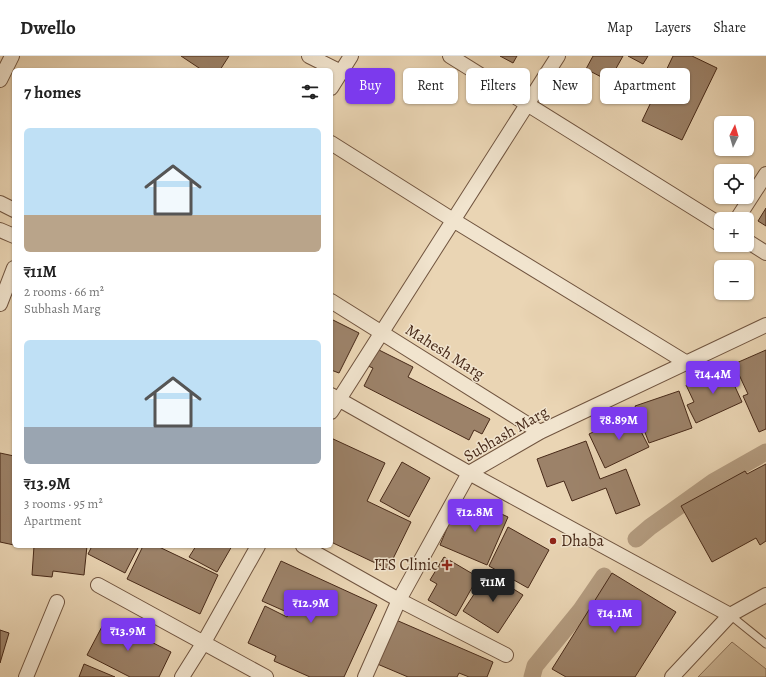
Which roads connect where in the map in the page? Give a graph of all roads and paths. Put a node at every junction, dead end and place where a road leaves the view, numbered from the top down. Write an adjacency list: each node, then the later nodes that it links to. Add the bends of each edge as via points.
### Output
1 (12, 56): 8 (street)
2 (309, 56): 7 (street)
3 (351, 56): 7 (street)
4 (450, 56): 6 (street)
5 (558, 56): 10 (street)
6 (469, 68)
7 (341, 72): 9 (street)
8 (0, 80)
9 (333, 85)
10 (530, 99)
11 (527, 104): 17 (street); 18 (street)
12 (333, 144): 17 (street)
13 (766, 174): 16 (street)
14 (0, 203): 15 (street)
15 (12, 209)
16 (741, 212)
17 (453, 220): 27 (street); 28 (street)
18 (714, 221)
19 (0, 230): 20 (street)
20 (12, 235)
21 (754, 245): 22 (street)
22 (766, 253)
23 (12, 273): 25 (street)
24 (333, 301): 27 (street, Mahesh Marg)
25 (0, 304)
26 (766, 325): 28 (street, Subhash Marg)
27 (381, 332): 29 (street); 30 (street, Mahesh Marg)
28 (687, 363): 30 (street, Subhash Marg)
29 (334, 397): 31 (street)
30 (540, 432): 31 (street, Subhash Marg)
31 (469, 473): 36 (street, Subhash Marg); 38 (street)
32 (257, 548): 39 (street)
33 (307, 548): 36 (street)
34 (98, 585): 39 (street)
35 (766, 595): 38 (street)
36 (399, 600): 41 (street); 45 (street, Subhash Marg)
37 (57, 602): 42 (street)
38 (730, 615): 40 (lane); 46 (street)
39 (204, 642): 43 (street); 44 (street)
40 (766, 644)
41 (506, 655)
42 (26, 677)
43 (182, 677)
44 (266, 677)
45 (365, 677)
46 (672, 677)

